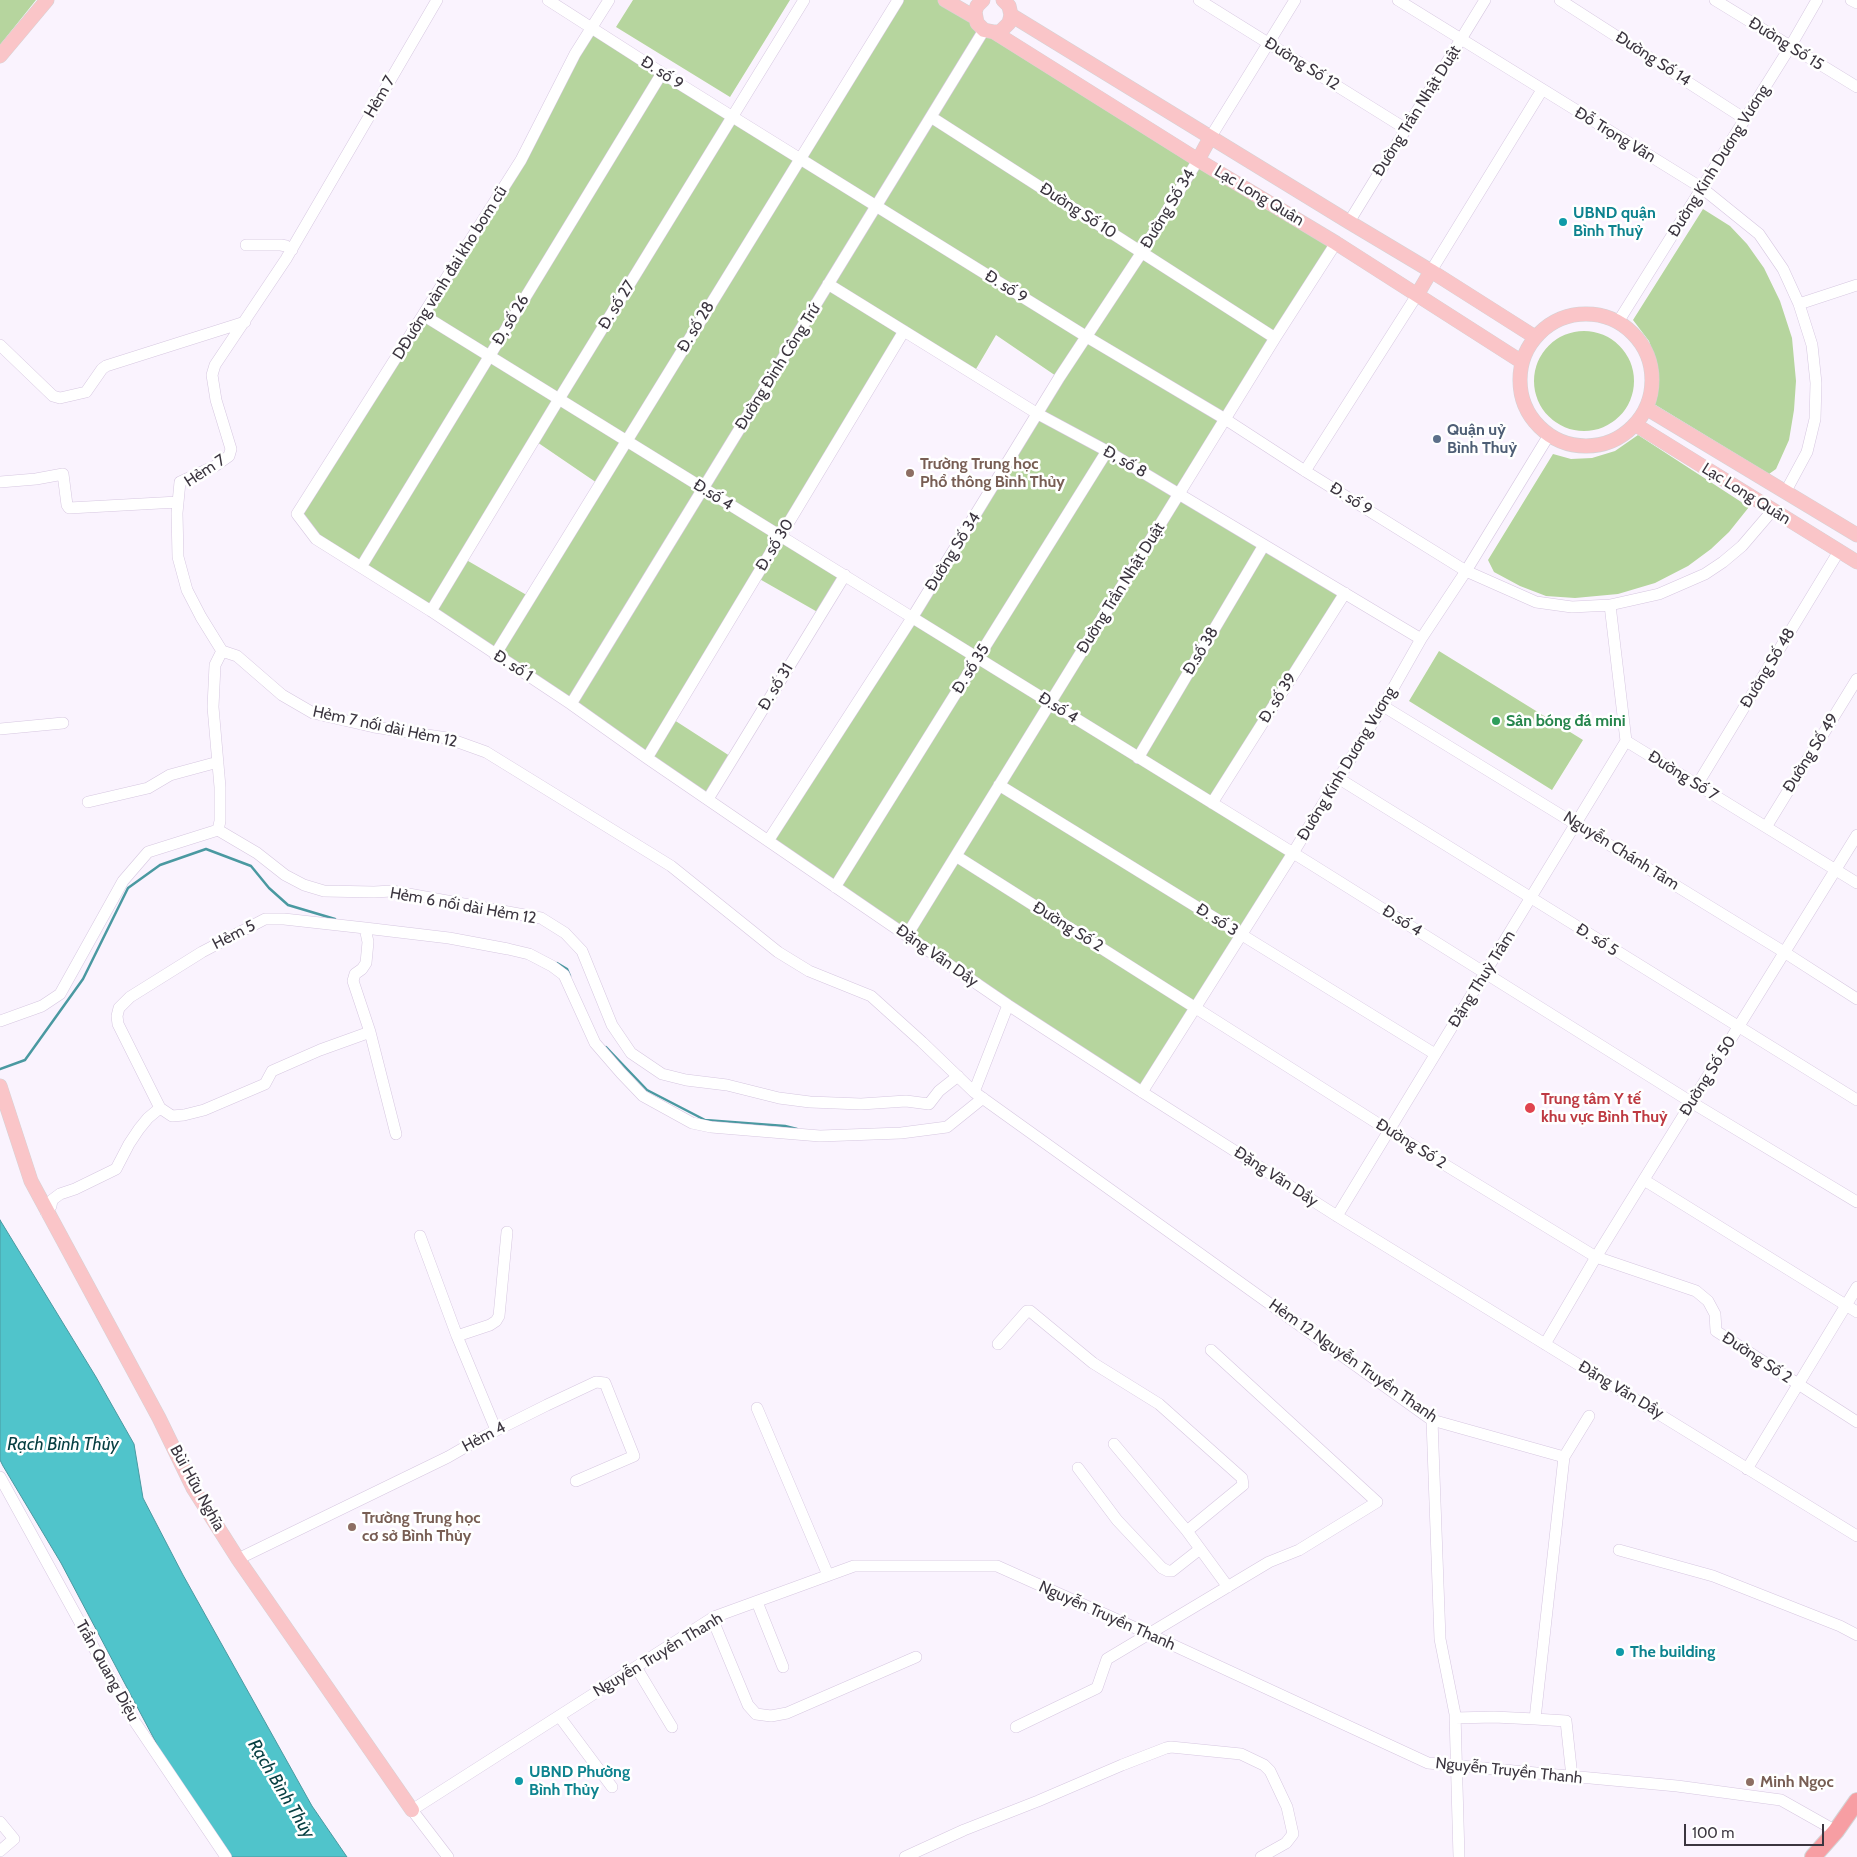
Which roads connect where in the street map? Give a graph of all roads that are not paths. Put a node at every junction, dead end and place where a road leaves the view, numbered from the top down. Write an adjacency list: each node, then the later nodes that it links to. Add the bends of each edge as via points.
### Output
1 (47, 0): 26 (main road)
2 (437, 0): 43 (street, Hẻm 7)
3 (548, 0): 21 (street, Đ. số 9)
4 (610, 0): 21 (street, DĐường vành đai kho bom cũ)
5 (804, 0): 30 (street, Đ. số 27)
6 (898, 0): 35 (street, Đ. số 28)
7 (945, 0): 20 (main road)
8 (983, 0): 20 (main road, via 977,6)
9 (1005, 0): 19 (main road)
10 (1199, 0): 24 (street, Đường Số 12)
11 (1295, 0): 24 (street)
12 (1398, 0): 23 (street, Đỗ Trọng Văn)
13 (1485, 0): 23 (street, Đường Trần Nhật Duật)
14 (1560, 0): 32 (street, Đường Số 14)
15 (1714, 0): 25 (street, Đường Số 15)
16 (1818, 0): 25 (street, Đường Kinh Dương Vương)
17 (1851, 0): 18 (street)
18 (1857, 3)
19 (1011, 15): 22 (main road, via 1009,23 1000,32); 34 (main road, Lạc Long Quân)
20 (976, 18): 22 (main road, via 977,23)
21 (593, 28): 27 (street, Đ. số 9); 36 (street, DĐường vành đai kho bom cũ, via 575,54)
22 (989, 31): 31 (street, Đường Đinh Công Trứ); 37 (main road, Lạc Long Quân)
23 (1461, 39): 29 (street, Đỗ Trọng Văn); 33 (street, Đường Trần Nhật Duật)
24 (1268, 44): 33 (street, Đường Số 12); 34 (street)
25 (1790, 47): 28 (street, Đường Số 15); 32 (street, Đường Kinh Dương Vương)
26 (0, 56)
27 (662, 73): 30 (street, Đ. số 9); 58 (street, Đ, số 26)
28 (1857, 88)
29 (1542, 90): 38 (street, Đỗ Trọng Văn); 45 (street)
30 (732, 117): 35 (street, Đ. số 9); 60 (street, Đ. số 27)
31 (931, 118): 39 (street, Đường Đinh Công Trứ); 44 (street, Đường Số 10)
32 (1745, 119): 38 (street, Đường Kinh Dương Vương)
33 (1406, 129): 40 (street, Đường Trần Nhật Duật)
34 (1210, 138): 37 (main road); 40 (main road, Lạc Long Quân)
35 (800, 159): 39 (street, Đ. số 9); 67 (street, Đ. số 28)
36 (521, 160): 50 (street, DĐường vành đai kho bom cũ); 65 (street)
37 (1198, 160): 41 (main road, Lạc Long Quân); 44 (street, Đường Số 34)
38 (1702, 188): 49 (street, Đỗ Trọng Văn, via 1760,234 1783,269); 52 (street, Đường Kinh Dương Vương)
39 (876, 206): 46 (street, Đường Đinh Công Trứ); 54 (street, Đ. số 9)
40 (1349, 222): 41 (main road); 45 (main road, Lạc Long Quân)
41 (1336, 243): 48 (main road, Lạc Long Quân); 56 (street, Đường Trần Nhật Duật)
42 (246, 245): 43 (street, via 281,245)
43 (292, 250): 51 (street, Hẻm 7)
44 (1142, 252): 54 (street, Đường Số 34); 56 (street, Đường Số 10)
45 (1431, 271): 48 (main road); 55 (main road, Lạc Long Quân)
46 (828, 284): 53 (street, Đ, số 8); 71 (street, Đường Đinh Công Trứ)
47 (1857, 285): 49 (street)
48 (1418, 295): 59 (main road, Lạc Long Quân); 69 (street)
49 (1799, 304): 72 (street, Đỗ Trọng Văn, via 1812,345 1815,419 1807,452)
50 (423, 315): 58 (street, Đ.số 4); 65 (street, DĐường vành đai kho bom cũ)
51 (245, 322): 57 (street, via 106,366 86,392 60,398 53,396); 74 (street, Hẻm 7, via 215,365 212,375 231,449 229,456 180,482)
52 (1618, 322): 55 (main road, via 1601,315 1565,316); 61 (main road, via 1634,334 1645,350 1651,369 1652,389)
53 (904, 331): 62 (street, Đ, số 8); 77 (street, Đ. số 30)
54 (1087, 337): 62 (street, Đường Số 34); 63 (street, Đ. số 9)
55 (1535, 337): 59 (main road)
56 (1275, 338): 63 (street, Đường Trần Nhật Duật)
57 (0, 345)
58 (490, 356): 60 (street, Đ.số 4); 82 (street, Đ, số 26)
59 (1522, 362): 66 (main road, via 1520,382 1524,402 1534,421)
60 (559, 399): 67 (street, Đ.số 4); 87 (street, Đ. số 27)
61 (1646, 408): 64 (main road); 72 (main road, Lạc Long Quân)
62 (1038, 414): 68 (street, Đ, số 8); 88 (street, Đường Số 34)
63 (1225, 419): 69 (street, Đ. số 9); 73 (street, Đường Trần Nhật Duật)
64 (1636, 425): 66 (main road, via 1614,440 1592,446 1570,444); 75 (main road, Lạc Long Quân)
65 (347, 435): 78 (street, DĐường vành đai kho bom cũ, via 297,514)
66 (1549, 435): 83 (street, Đường Kinh Dương Vương)
67 (627, 441): 71 (street, Đ.số 4); 91 (street, Đ. số 28)
68 (1107, 451): 73 (street, Đ, số 8); 92 (street, Đ. số 35)
69 (1305, 471): 83 (street, Đ. số 9)
70 (0, 482): 74 (street, via 63,474 69,508)
71 (703, 488): 77 (street, Đ.số 4); 95 (street, Đường Đinh Công Trứ)
72 (1786, 491): 75 (main road); 76 (main road, Lạc Long Quân)
73 (1179, 494): 79 (street, Đ, số 8); 94 (street, Đường Trần Nhật Duật)
74 (178, 502): 90 (street, Hẻm 7, via 178,557 187,590)
75 (1772, 511): 80 (main road, Lạc Long Quân); 86 (street, Đ. số 9, via 1742,546 1705,574 1659,594)
76 (1856, 531)
77 (780, 536): 84 (street, Đ.số 4); 100 (street, Đ. số 30)
78 (316, 539): 82 (street, Đ. số 1)
79 (1264, 545): 85 (street, Đ, số 8); 101 (street, Đ.số 38)
80 (1839, 551): 81 (main road, Lạc Long Quân); 105 (street, Đường Số 48)
81 (1857, 562)
82 (361, 567): 87 (street, Đ. số 1)
83 (1466, 571): 86 (street, Đ. số 9, via 1536,602 1572,607); 89 (street, Đường Kinh Dương Vương)
84 (844, 575): 88 (street, Đ.số 4); 106 (street, Đ. số 31)
85 (1345, 593): 89 (street, Đ, số 8); 108 (street, Đ. số 39)
86 (1610, 605): 99 (street)
87 (431, 611): 91 (street, Đ. số 1)
88 (912, 618): 92 (street, Đ.số 4); 113 (street, Đường Số 34)
89 (1421, 639): 96 (street, Đường Kinh Dương Vương)
90 (222, 651): 102 (street, via 215,664 213,707); 132 (street, Hẻm 7 nối dài Hẻm 12, via 237,656 282,695 313,713 374,727 447,738 486,752 671,866 778,952 810,971 871,996)
91 (495, 655): 95 (street, Đ. số 1)
92 (978, 658): 94 (street, Đ.số 4); 118 (street, Đ. số 35)
93 (1857, 679): 110 (street, Đường Số 49)
94 (1050, 703): 101 (street, Đ.số 4); 104 (street, Đường Trần Nhật Duật)
95 (571, 704): 100 (street, Đ. số 1)
96 (1383, 706): 103 (street, Đường Kinh Dương Vương); 109 (street, Nguyễn Chánh Tâm)
97 (63, 723): 98 (street)
98 (0, 729)
99 (1626, 741): 105 (street, Đường Số 7); 109 (street, Đặng Thuỳ Trâm)
100 (647, 758): 106 (street, Đ. số 1)
101 (1138, 758): 108 (street, Đ.số 4)
102 (218, 762): 107 (street, via 170,775 148,788); 111 (street)
103 (1338, 778): 114 (street, Đường Kinh Dương Vương); 119 (street, Đ. số 5)
104 (1000, 785): 115 (street, Đường Trần Nhật Duật); 122 (street, Đ. số 3)
105 (1697, 785): 110 (street, Đường Số 7)
106 (708, 799): 113 (street, Đặng Văn Dầy)
107 (88, 802)
108 (1212, 804): 114 (street, Đ.số 4)
109 (1577, 824): 119 (street, Đặng Thuỳ Trâm); 123 (street, Nguyễn Chánh Tâm)
110 (1766, 827): 116 (street, Đường Số 7)
111 (218, 830): 128 (street, via 148,852 123,881 60,994 42,1006); 132 (street, Hẻm 6 nối dài Hẻm 12, via 257,853 285,875 324,891 392,891 541,918 565,933 582,951 612,1025 631,1053 662,1074 779,1098 861,1104 906,1101 929,1104 939,1090)
112 (1857, 835): 116 (street, Đường Số 50)
113 (768, 841): 118 (street, Đặng Văn Dầy)
114 (1293, 853): 122 (street, Đường Kinh Dương Vương); 124 (street, Đ.số 4)
115 (956, 856): 121 (street, Đường Trần Nhật Duật); 127 (street, Đường Số 2)
116 (1835, 870): 117 (street, Đường Số 7); 123 (street, Đường Số 50)
117 (1857, 883)
118 (835, 887): 121 (street, Đặng Văn Dầy)
119 (1531, 899): 124 (street, Đặng Thuỳ Trâm); 129 (street, Đ. số 5)
120 (365, 928): 130 (street, via 368,942 366,963 353,981); 135 (street, Hẻm 5, via 508,949 529,954 552,966 564,975 595,1043 643,1096 692,1123 820,1136 901,1133 947,1127); 138 (street, Hẻm 5, via 265,919 202,952 130,998 119,1008 118,1024)
121 (907, 935): 126 (street, Đặng Văn Dầy)
122 (1241, 935): 127 (street, Đường Kinh Dương Vương); 131 (street, Đ. số 3)
123 (1784, 952): 125 (street, Nguyễn Chánh Tâm); 129 (street, Đường Số 50)
124 (1485, 973): 131 (street, Đặng Thuỳ Trâm); 137 (street, Đ.số 4)
125 (1857, 998)
126 (1008, 1005): 134 (street, Đặng Văn Dầy); 135 (street)
127 (1195, 1008): 134 (street, Đường Kinh Dương Vương); 139 (street, Đường Số 2)
128 (0, 1021)
129 (1738, 1028): 136 (street, Đ. số 5); 137 (street, Đường Số 50)
130 (370, 1032): 138 (street, via 272,1071 264,1084 204,1110 172,1116); 140 (street)
131 (1435, 1054): 139 (street, Đặng Thuỳ Trâm)
132 (958, 1076): 135 (street, Hẻm 7 nối dài Hẻm 12)
133 (0, 1087): 143 (main road, Bùi Hữu Nghĩa, via 30,1181)
134 (1142, 1092): 144 (street, Đặng Văn Dầy)
135 (978, 1095): 158 (street, Hẻm 12 Nguyễn Truyền Thanh)
136 (1857, 1100)
137 (1691, 1102): 141 (street, Đường Số 50); 142 (street, Đ.số 4)
138 (160, 1108): 143 (street, via 139,1129 116,1169 60,1194 52,1200)
139 (1388, 1130): 144 (street, Đặng Thuỳ Trâm); 147 (street, Đường Số 2)
140 (396, 1134)
141 (1644, 1180): 147 (street, Đường Số 50); 149 (street)
142 (1857, 1202)
143 (46, 1212): 171 (main road, Bùi Hữu Nghĩa, via 132,1367 193,1488)
144 (1337, 1216): 153 (street, Đặng Văn Dầy)
145 (508, 1232): 151 (street, via 499,1316 490,1325)
146 (420, 1236): 151 (street)
147 (1596, 1257): 153 (street, Đường Số 50); 155 (street, Đường Số 2, via 1696,1291 1712,1308 1716,1331)
148 (1857, 1287): 149 (street)
149 (1846, 1305): 150 (street); 155 (street)
150 (1857, 1312)
151 (457, 1336): 160 (street)
152 (998, 1344): 167 (street, via 1030,1311 1093,1363 1160,1404 1242,1478 1242,1486)
153 (1545, 1344): 164 (street, Đặng Văn Dầy)
154 (1212, 1350): 173 (street, via 1377,1502 1299,1550 1269,1562)
155 (1798, 1384): 159 (street, Đường Số 2); 164 (street)
156 (757, 1408): 172 (street)
157 (1589, 1416): 162 (street)
158 (1432, 1420): 162 (street, Hẻm 12 Nguyễn Truyền Thanh); 182 (street, via 1440,1639)
159 (1857, 1422)
160 (496, 1430): 166 (street, Hẻm 4, via 596,1382 605,1383 634,1456); 171 (street, Hẻm 4)
161 (1114, 1444): 167 (street)
162 (1564, 1456): 183 (street)
163 (1078, 1468): 169 (street, via 1117,1520 1162,1568 1172,1571)
164 (1747, 1469): 168 (street, Đặng Văn Dầy)
165 (0, 1478): 194 (street, Trần Quang Diệu, via 133,1719)
166 (576, 1481)
167 (1187, 1530): 169 (street)
168 (1857, 1536)
169 (1200, 1550): 173 (street)
170 (1619, 1550): 177 (street, via 1713,1576)
171 (238, 1559): 189 (main road, Bùi Hữu Nghĩa)
172 (828, 1575): 174 (street, Nguyễn Truyền Thanh); 176 (street, Nguyễn Truyền Thanh, via 854,1566 998,1566)
173 (1228, 1586): 176 (street)
174 (757, 1602): 175 (street, Nguyễn Truyền Thanh); 180 (street)
175 (712, 1618): 178 (street, via 748,1705 756,1714 787,1713); 179 (street, Nguyễn Truyền Thanh)
176 (1149, 1634): 185 (street, via 1107,1659 1097,1688); 186 (street, Nguyễn Truyền Thanh, via 1428,1763)
177 (1857, 1635)
178 (916, 1657)
179 (636, 1667): 181 (street, Nguyễn Truyền Thanh); 184 (street)
180 (783, 1667)
181 (559, 1716): 188 (street); 189 (street, Nguyễn Truyền Thanh)
182 (1455, 1718): 183 (street); 186 (street)
183 (1535, 1719): 187 (street, via 1566,1720)
184 (672, 1727)
185 (1016, 1727)
186 (1456, 1767): 187 (street, Nguyễn Truyền Thanh); 198 (street)
187 (1572, 1777): 192 (street, Nguyễn Truyền Thanh, via 1677,1786 1781,1800)
188 (612, 1787)
189 (412, 1810): 195 (street, Bùi Hữu Nghĩa)
190 (1854, 1810): 192 (highway)
191 (0, 1822): 193 (street, via 14,1839)
192 (1836, 1831): 199 (highway)
193 (0, 1851)
194 (226, 1857)
195 (448, 1857)
196 (905, 1857): 197 (street, via 1122,1764 1171,1747 1242,1754 1270,1771 1287,1807 1293,1834 1286,1843)
197 (1261, 1857)
198 (1459, 1857)
199 (1813, 1857)

